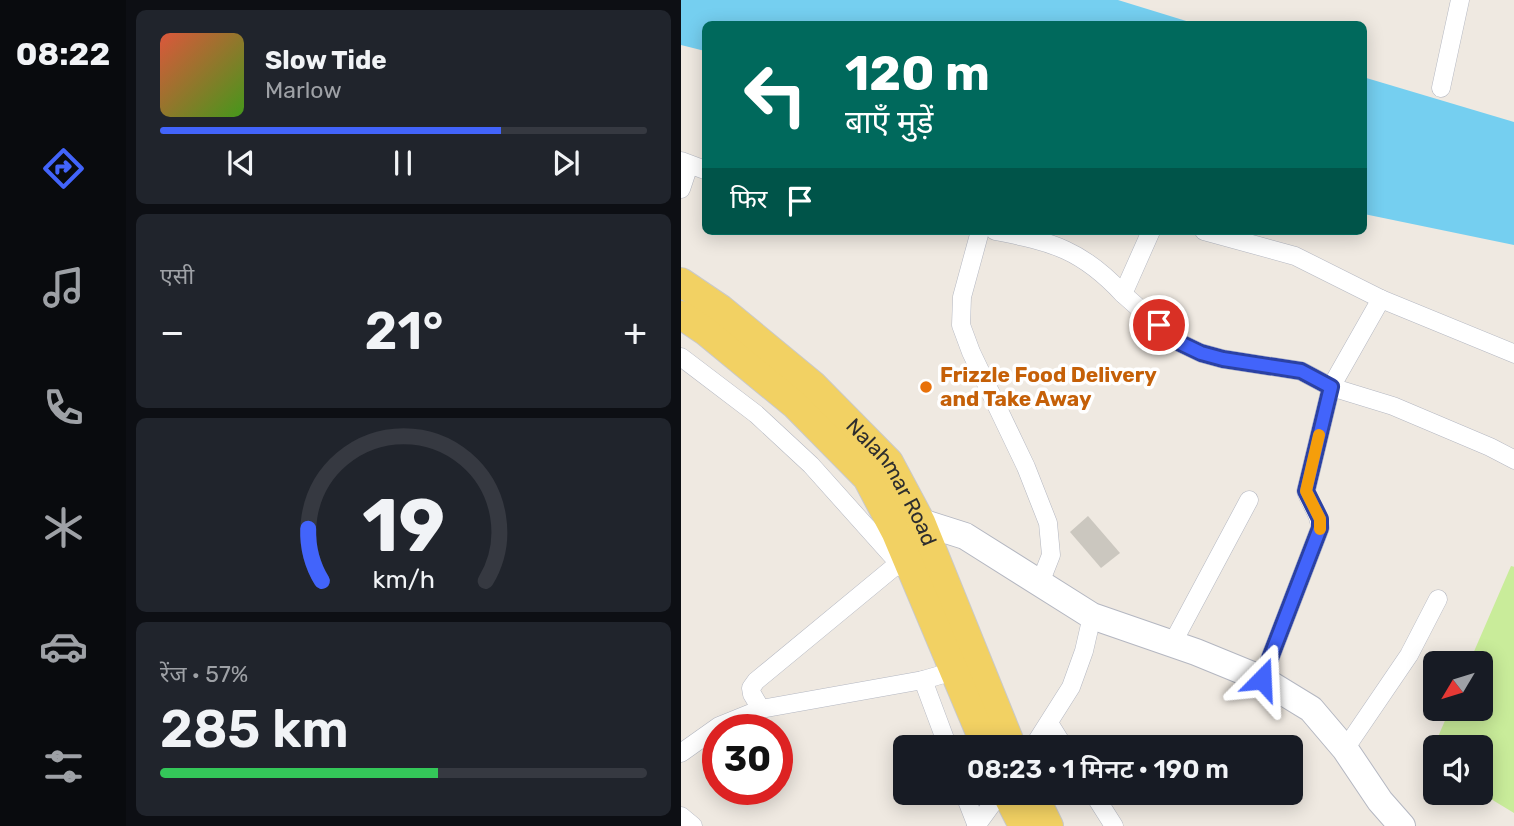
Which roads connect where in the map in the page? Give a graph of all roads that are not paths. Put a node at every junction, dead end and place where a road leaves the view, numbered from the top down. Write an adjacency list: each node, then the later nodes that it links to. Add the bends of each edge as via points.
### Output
1 (1460, 0): 2 (street)
2 (1441, 88)
3 (692, 165): 4 (street)
4 (681, 189)
5 (979, 235): 20 (street, via 962,297 961,325 1048,523 1051,555)
6 (1015, 235): 10 (street, via 1045,241 1082,258)
7 (1149, 235): 10 (street)
8 (1219, 235): 11 (street, via 1295,256)
9 (681, 283): 18 (main road, Nalahmar Road, via 721,309 813,385 889,462)
10 (1123, 294): 15 (street, via 1176,341 1201,353 1301,371)
11 (1381, 299): 13 (street); 15 (street)
12 (681, 315): 18 (main road, Nalahmar Road, via 795,405 867,478)
13 (1514, 354)
14 (681, 357): 19 (street, via 756,414 811,465)
15 (1331, 387): 16 (street, via 1393,406); 26 (street, via 1306,491 1320,528)
16 (1514, 460)
17 (1249, 500): 24 (street)
18 (908, 528): 20 (street, via 965,536); 21 (main road, Nalahmar Road); 32 (main road, Nalahmar Road)
19 (899, 563): 21 (street); 28 (street, via 756,681 752,694)
20 (1040, 583): 23 (street)
21 (918, 585): 25 (main road, Nalahmar Road)
22 (1438, 599): 35 (street, via 1410,655)
23 (1092, 616): 24 (street); 29 (street, via 1071,687)
24 (1172, 644): 26 (street)
25 (954, 671): 27 (street); 31 (main road, Nalahmar Road)
26 (1262, 679): 35 (street, via 1310,709)
27 (923, 680): 28 (street); 30 (street)
28 (761, 709): 36 (street, via 719,726)
29 (1049, 723): 33 (street); 34 (street)
30 (944, 735)
31 (981, 735)
32 (1006, 735)
33 (1041, 735)
34 (1056, 735)
35 (1345, 749): 43 (street)
36 (681, 753)
37 (968, 805): 45 (street)
38 (991, 805): 45 (street)
39 (1012, 805): 46 (main road)
40 (1039, 805): 47 (main road)
41 (1101, 805): 48 (street)
42 (681, 816): 44 (street)
43 (1395, 823)
44 (693, 826)
45 (976, 826)
46 (1023, 826)
47 (1049, 826)
48 (1114, 826)

